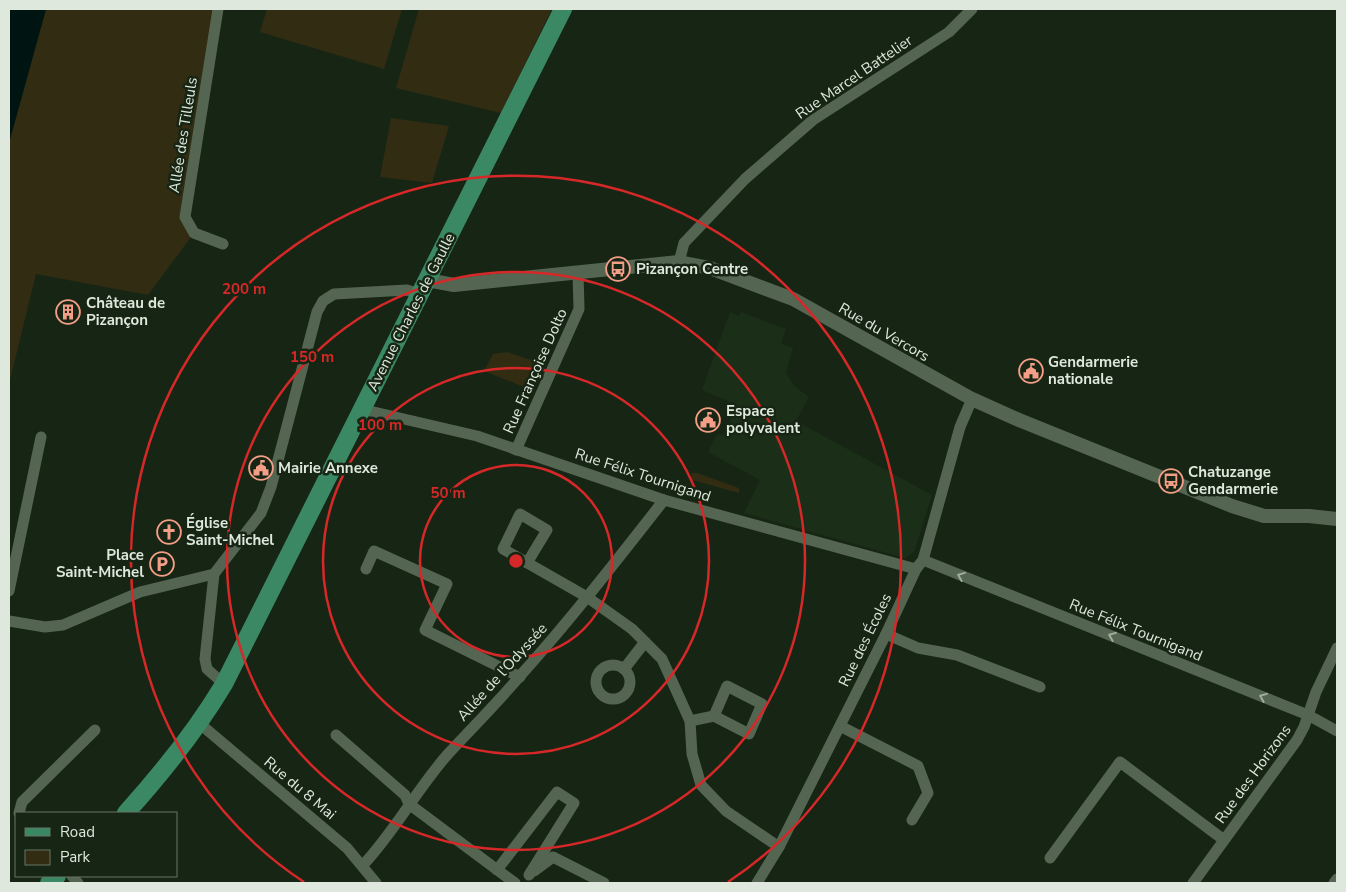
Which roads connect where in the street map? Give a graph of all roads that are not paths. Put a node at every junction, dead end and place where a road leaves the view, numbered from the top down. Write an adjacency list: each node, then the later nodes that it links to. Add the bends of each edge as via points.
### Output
1 (218, 9): 4 (street, Allée des Tilleuls, via 185,217 194,233)
2 (563, 9): 7 (main road, Avenue Charles de Gaulle)
3 (972, 9): 5 (street, Rue Marcel Battelier, via 949,32 813,120 744,179 684,243)
4 (224, 244)
5 (679, 262): 6 (street, Rue du Vercors); 8 (street, Rue du Vercors, via 710,268 793,300)
6 (578, 273): 7 (street, Rue du Vercors); 11 (street, Rue Françoise Dolto, via 579,309)
7 (423, 287): 9 (main road, Avenue Charles de Gaulle); 19 (street, via 334,294 323,301 317,312 271,487 260,513)
8 (972, 399): 14 (street, Rue du Vercors, via 1248,512 1264,516); 17 (street, Rue des Écoles, via 960,427)
9 (361, 410): 11 (street, Rue Félix Tournigand, via 477,436); 28 (main road, Avenue Charles de Gaulle)
10 (41, 438): 20 (street)
11 (516, 450): 12 (street, Rue Félix Tournigand)
12 (664, 500): 17 (street, Rue Félix Tournigand); 21 (street, Allée de l'Odyssée)
13 (1337, 508): 14 (street, Rue du Vercors)
14 (1309, 516): 15 (street, Rue du Vercors)
15 (1337, 519)
16 (527, 563): 21 (street)
17 (920, 565): 23 (street, Rue des Écoles); 30 (street, Rue Félix Tournigand, one-way to 17)
18 (366, 569): 27 (street, via 374,551 447,584 425,630)
19 (214, 574): 22 (street, via 140,592 63,625 45,628); 28 (street, via 205,659 207,669)
20 (9, 591)
21 (588, 597): 24 (street); 27 (street, Allée de l'Odyssée)
22 (9, 621)
23 (886, 634): 29 (street, via 918,648 957,655); 34 (street, Rue des Écoles)
24 (645, 642): 26 (street); 32 (street, via 662,660)
25 (1337, 648): 30 (street, Rue des Horizons)
26 (624, 669)
27 (520, 677): 38 (street, Allée de l'Odyssée, via 447,755)
28 (224, 684): 33 (main road, Avenue Charles de Gaulle)
29 (1040, 687)
30 (1308, 715): 36 (street, Rue Félix Tournigand); 42 (street, Rue des Horizons, via 1297,740)
31 (714, 716): 31 (street, via 749,734 762,704 727,686); 32 (street)
32 (690, 721): 43 (street, via 692,754 701,785 726,811)
33 (199, 723): 40 (main road, Avenue Charles de Gaulle); 45 (street, Rue du 8 Mai)
34 (840, 726): 41 (street, via 918,766 928,793); 43 (street, Rue des Écoles)
35 (96, 730): 39 (street, via 22,802)
36 (1337, 731)
37 (336, 735): 38 (street, via 405,795)
38 (409, 804): 45 (street, Allée de l'Odyssée, via 380,847); 46 (street)
39 (19, 812)
40 (127, 812)
41 (912, 820)
42 (1224, 840): 44 (street, via 1120,762); 53 (street, Rue des Horizons)
43 (779, 847): 52 (street, Rue des Écoles)
44 (1050, 858)
45 (363, 865): 49 (street, Rue du 8 Mai)
46 (498, 870): 47 (street, via 557,792 574,803); 50 (street)
47 (529, 875): 50 (street); 51 (street, via 553,857)
48 (1337, 879): 54 (street)
49 (376, 883)
50 (517, 883)
51 (604, 883)
52 (757, 883)
53 (1193, 883)
54 (1334, 883)

